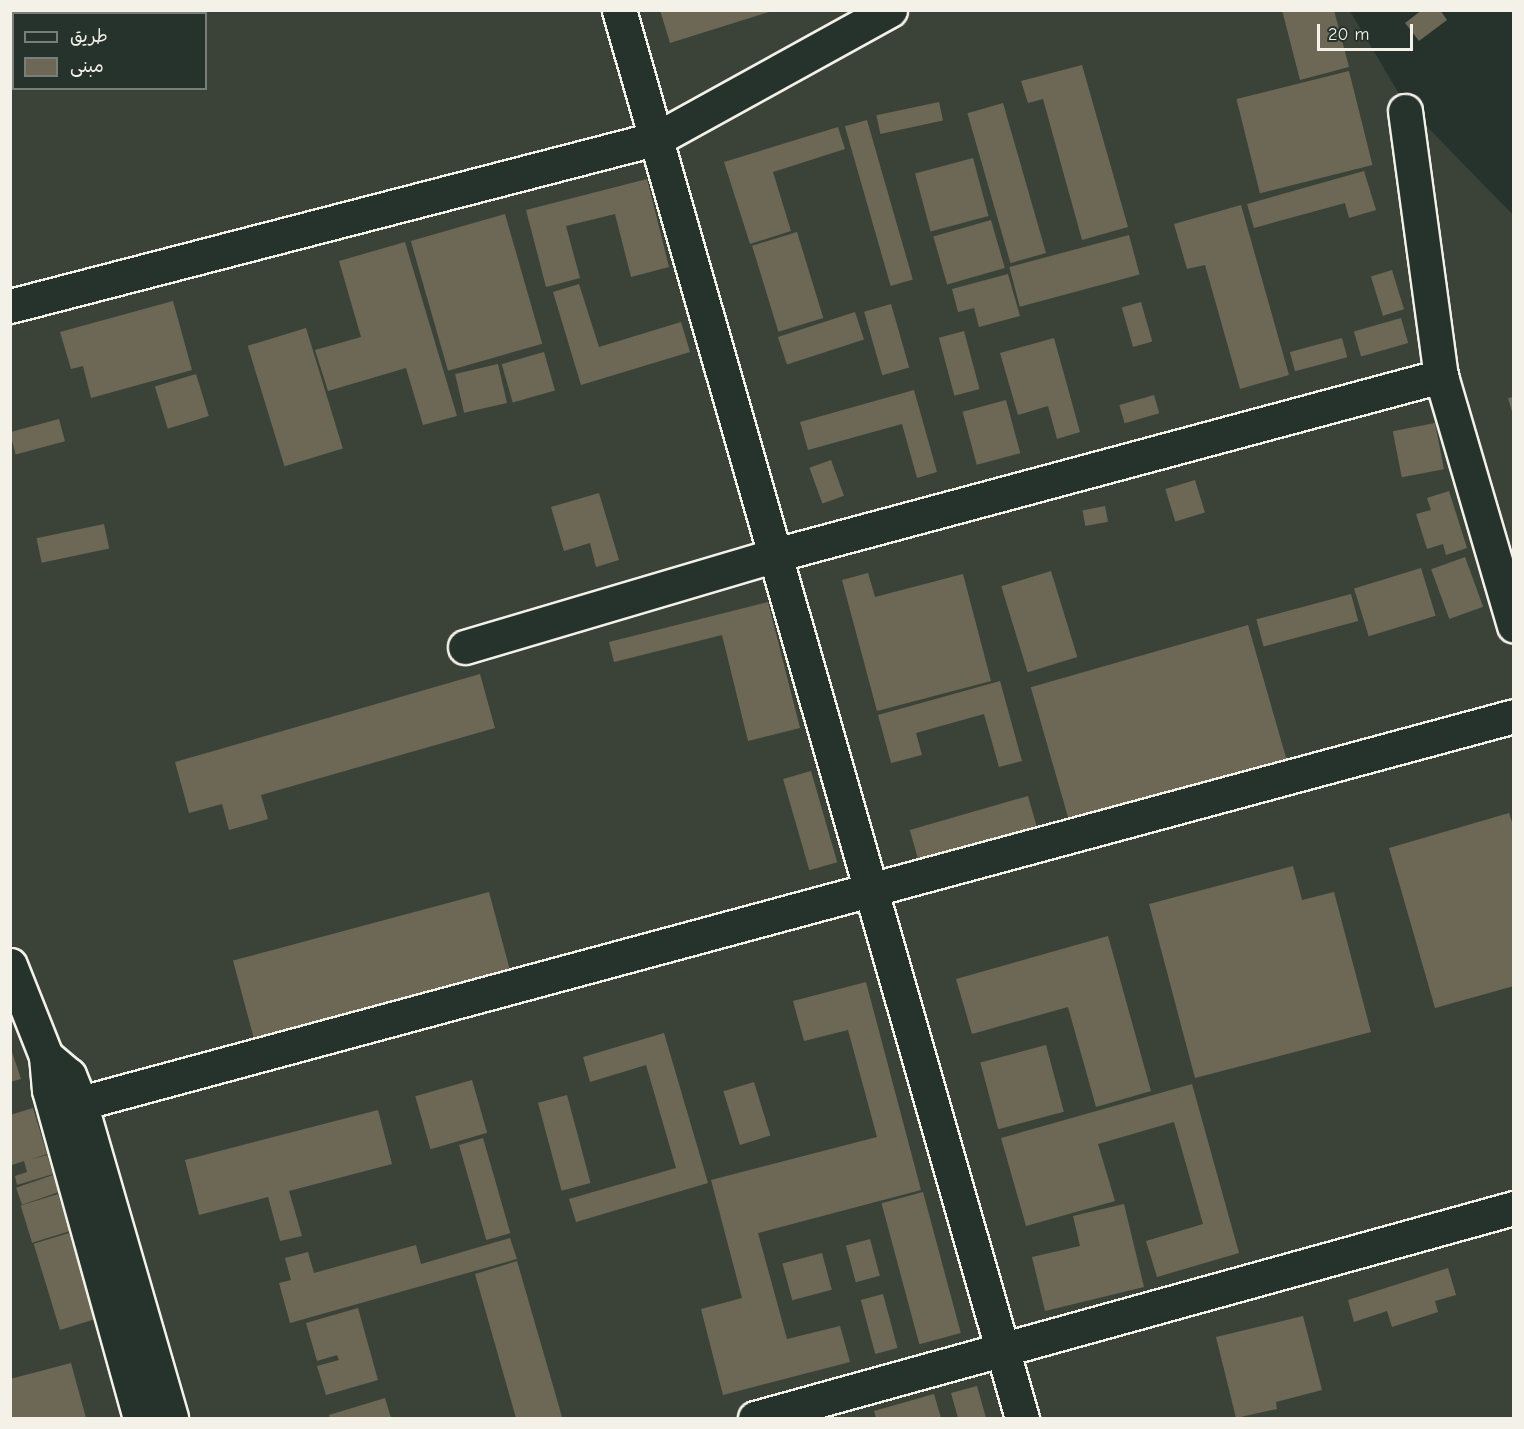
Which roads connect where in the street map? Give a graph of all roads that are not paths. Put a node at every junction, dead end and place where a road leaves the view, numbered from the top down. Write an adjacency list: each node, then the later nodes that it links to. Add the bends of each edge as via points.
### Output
1 (619, 10): 4 (street)
2 (890, 10): 4 (street)
3 (1406, 111): 6 (street)
4 (658, 138): 5 (street); 7 (street)
5 (10, 306)
6 (1442, 376): 7 (street); 8 (street)
7 (775, 555): 9 (street); 11 (street)
8 (1514, 626)
9 (465, 647)
10 (1514, 717): 11 (street)
11 (873, 890): 13 (street); 15 (street)
12 (13, 985): 13 (street)
13 (67, 1106): 16 (street); 17 (street)
14 (1514, 1208): 15 (street)
15 (1002, 1348): 18 (street); 19 (street)
16 (140, 1419)
17 (171, 1419)
18 (755, 1419)
19 (1022, 1419)

